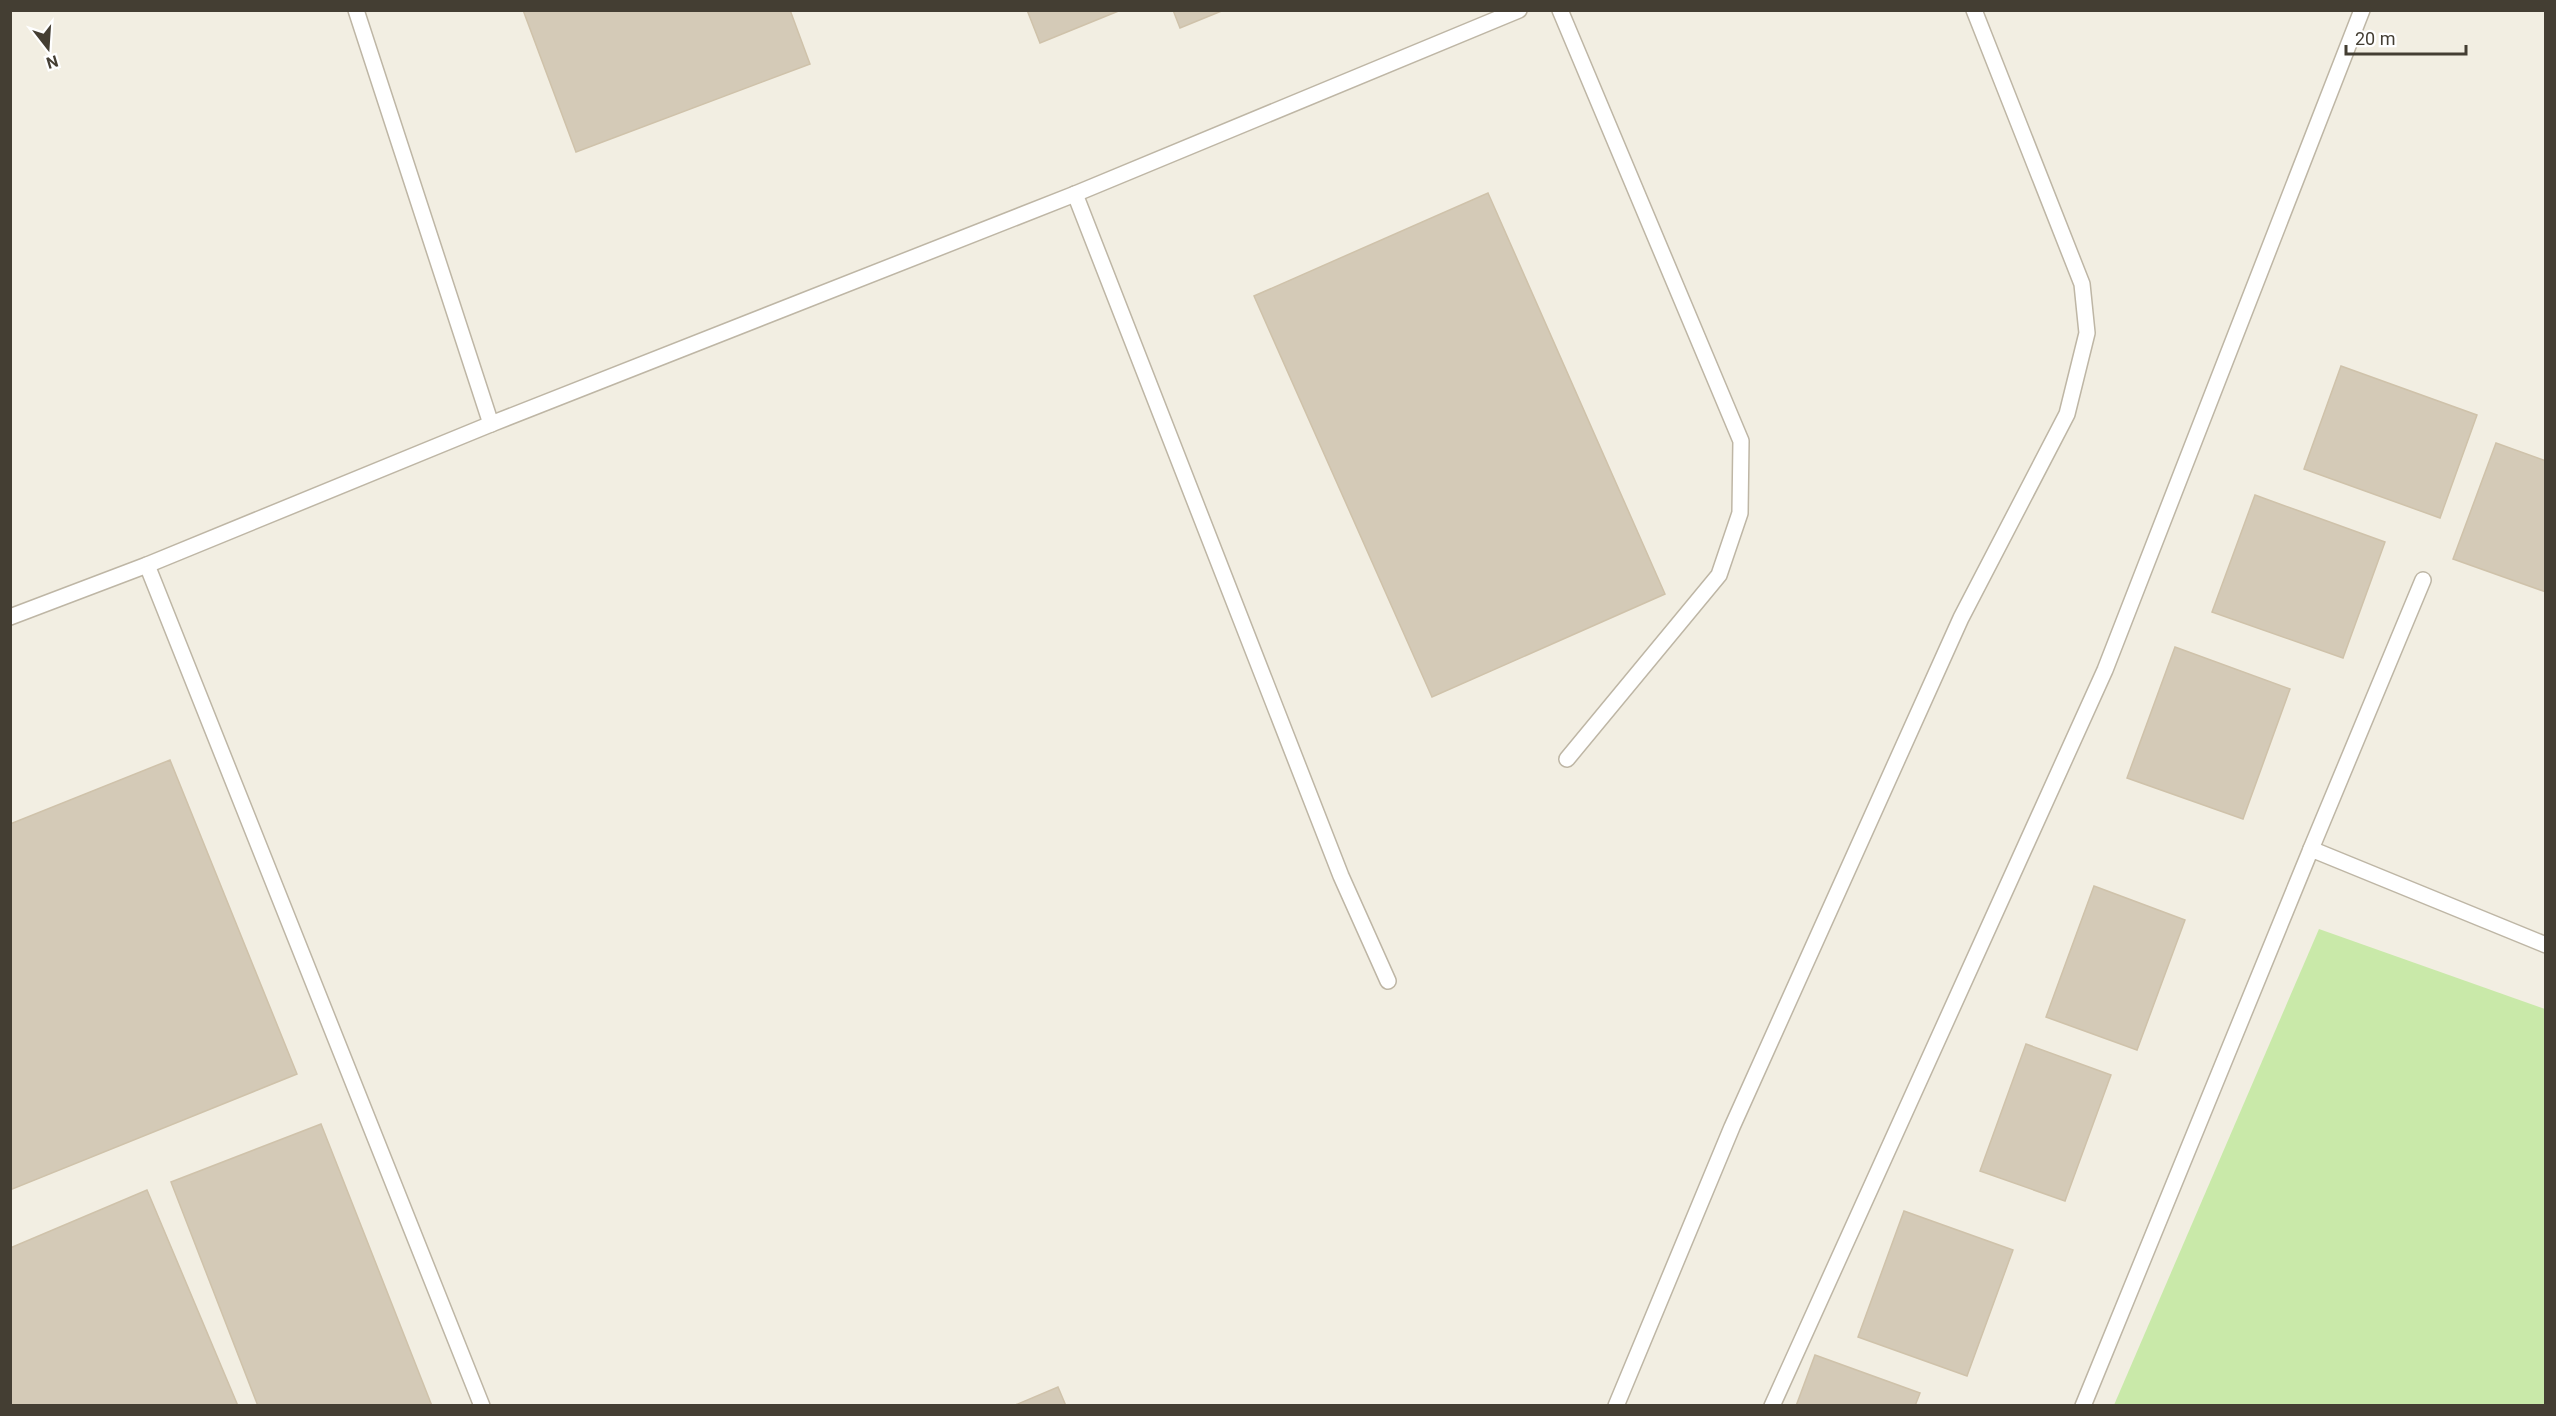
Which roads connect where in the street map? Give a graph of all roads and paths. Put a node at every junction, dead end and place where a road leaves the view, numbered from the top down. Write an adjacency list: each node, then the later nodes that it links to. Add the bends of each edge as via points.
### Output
1 (356, 10): 7 (lane)
2 (1519, 10): 6 (lane)
3 (1560, 10): 11 (lane, via 1741,441 1740,513 1719,575)
4 (1974, 10): 16 (lane, via 2082,284 2087,333 2067,414 1956,629 1732,1127)
5 (2362, 10): 17 (lane, via 2105,670)
6 (1075, 194): 7 (lane); 14 (lane, via 1341,876)
7 (491, 424): 8 (lane)
8 (147, 565): 10 (lane); 15 (lane)
9 (2423, 580): 12 (lane)
10 (10, 617)
11 (1567, 759)
12 (2311, 849): 13 (lane); 18 (lane)
13 (2546, 945)
14 (1388, 981)
15 (482, 1406)
16 (1616, 1406)
17 (1772, 1406)
18 (2083, 1406)

